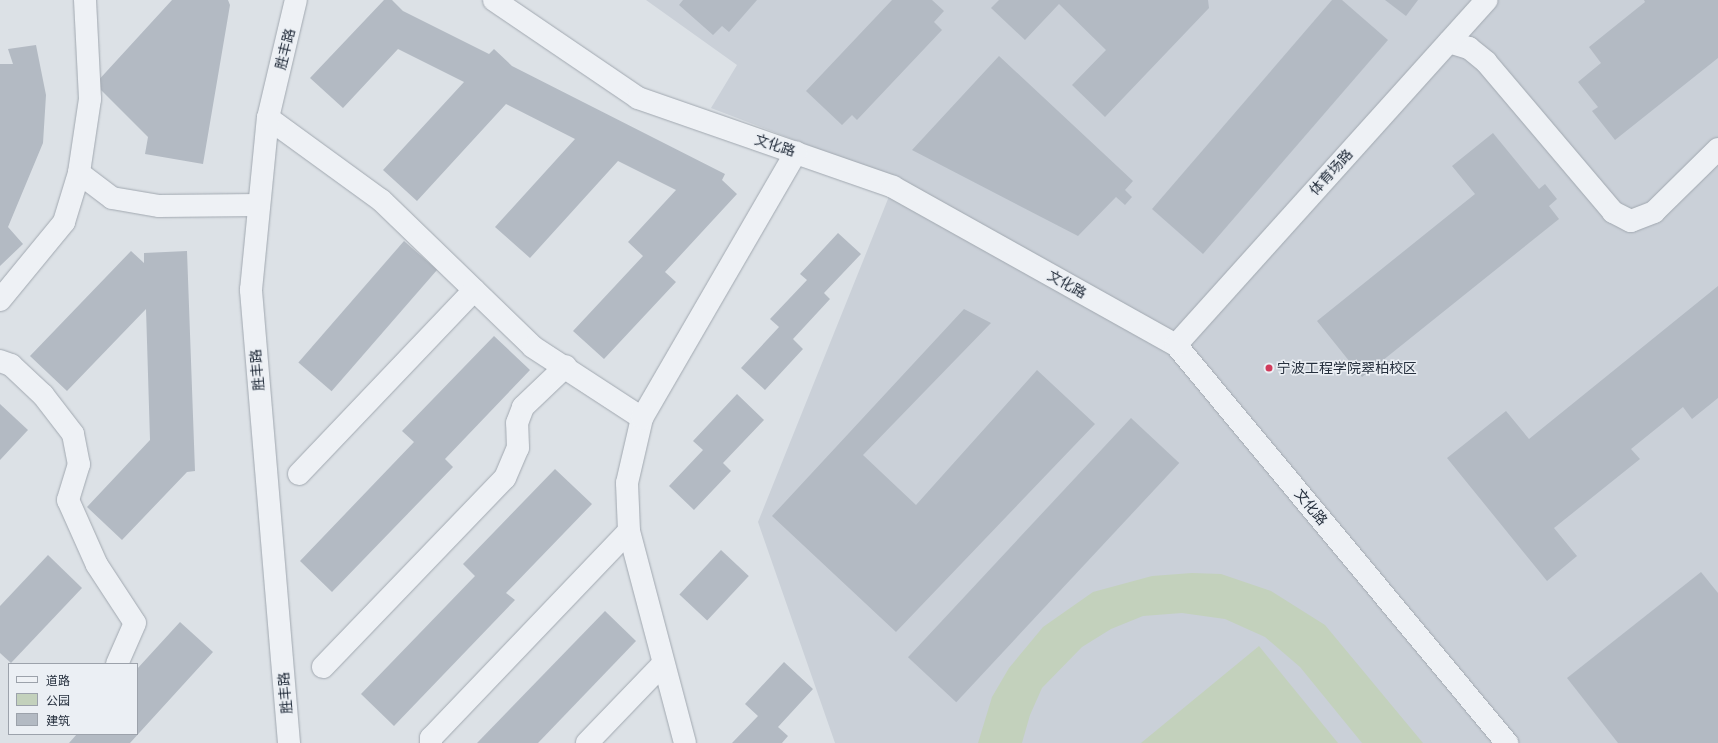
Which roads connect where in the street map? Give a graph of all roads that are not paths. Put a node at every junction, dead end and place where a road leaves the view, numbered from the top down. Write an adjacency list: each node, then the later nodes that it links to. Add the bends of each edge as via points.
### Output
1 (84, 0): 9 (street, via 90,99)
2 (296, 0): 6 (street, 胜丰路)
3 (494, 0): 8 (street, 文化路, via 638,98)
4 (1487, 0): 5 (street, 体育场路)
5 (1448, 42): 7 (street, via 1469,48 1486,62 1613,212 1631,221 1654,212); 13 (street, 体育场路)
6 (268, 118): 10 (street, 胜丰路); 11 (street, via 381,200)
7 (1718, 149)
8 (796, 152): 13 (street, 文化路, via 893,187); 16 (street)
9 (80, 173): 10 (street, via 112,198 152,205); 12 (street, via 64,222)
10 (259, 205): 22 (street, 胜丰路, via 250,290)
11 (474, 290): 15 (street, via 533,347); 17 (street)
12 (0, 300)
13 (1176, 344): 26 (street, 文化路)
14 (0, 361): 19 (street, via 11,365 43,395 74,434 78,464 68,500 97,565 134,623)
15 (566, 366): 16 (street); 21 (street, via 522,407 517,423 518,448 505,478)
16 (642, 418): 18 (street, via 627,483)
17 (299, 474)
18 (629, 531): 20 (street); 23 (street, via 431,738)
19 (116, 663)
20 (663, 664): 24 (street); 25 (street)
21 (323, 667)
22 (288, 742)
23 (431, 743)
24 (587, 743)
25 (685, 743)
26 (1507, 743)

